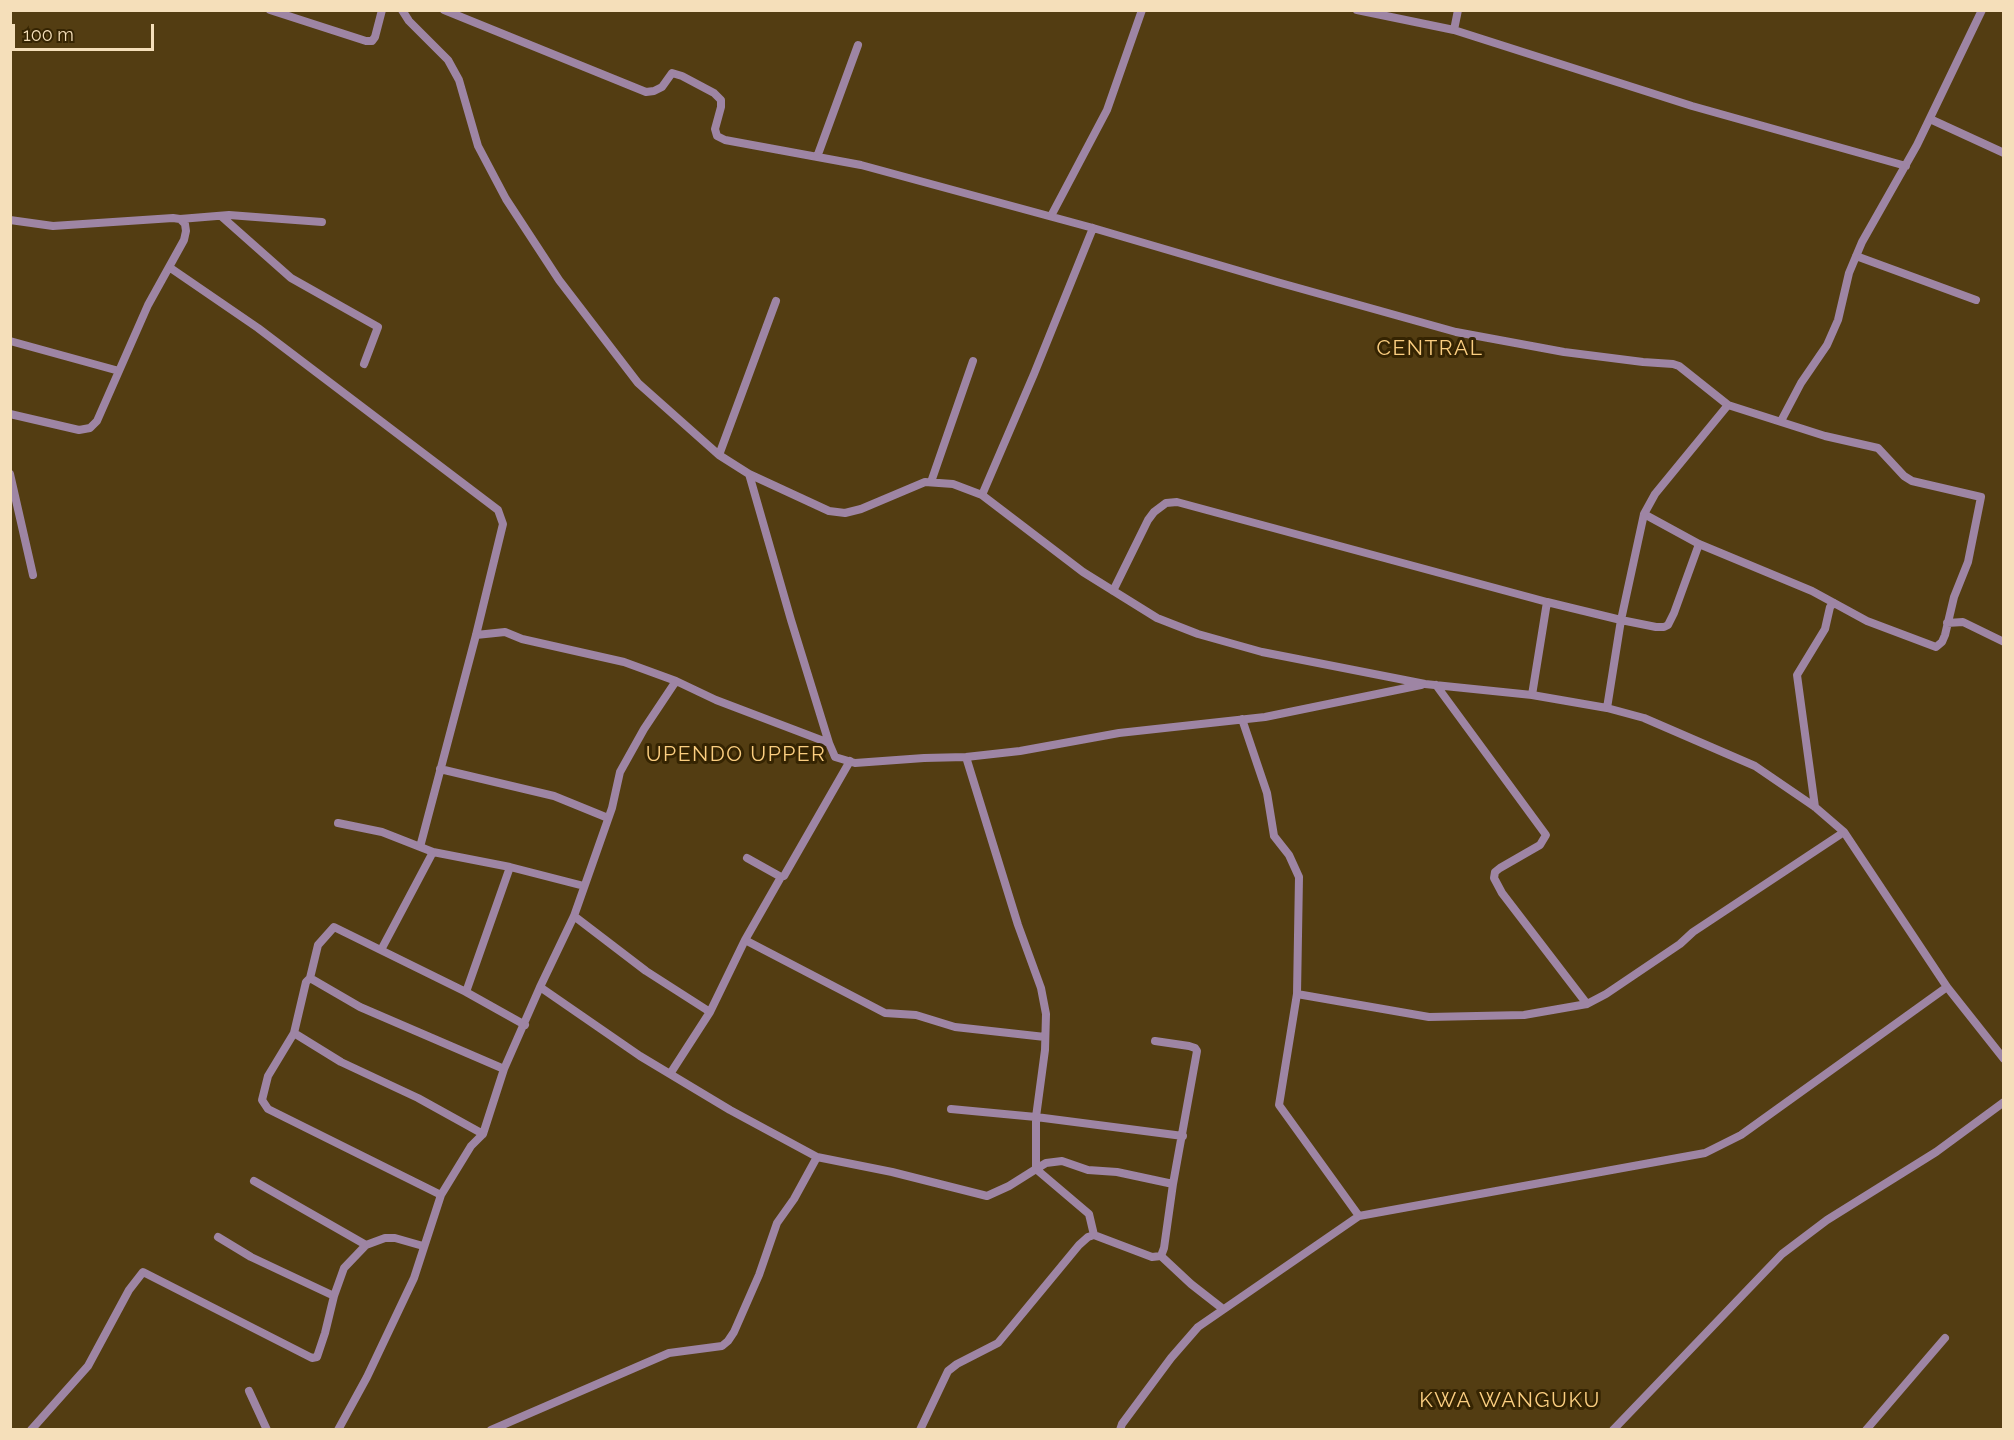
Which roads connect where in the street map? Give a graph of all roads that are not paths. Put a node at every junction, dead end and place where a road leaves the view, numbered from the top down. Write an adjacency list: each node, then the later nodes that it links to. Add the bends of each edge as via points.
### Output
1 (270, 10): 2 (street, via 366,41 375,37)
2 (382, 10)
3 (402, 10): 32 (street, via 448,60 459,80 478,146 506,199 559,280 638,383)
4 (444, 10): 13 (street, via 646,92 662,87 672,73 682,76 721,100 717,136)
5 (1142, 10): 16 (street, via 1107,110)
6 (1357, 10): 9 (street)
7 (1458, 10): 9 (street)
8 (1982, 10): 11 (street)
9 (1454, 30): 14 (street, via 1692,106)
10 (858, 45): 13 (street)
11 (1930, 119): 12 (street); 14 (street)
12 (2004, 153)
13 (817, 158): 16 (street, via 861,165)
14 (1906, 166): 21 (street)
15 (220, 216): 18 (street); 19 (street); 27 (street, via 291,279 378,327)
16 (1051, 216): 20 (street)
17 (10, 219): 18 (street, via 53,226)
18 (180, 219): 22 (street, via 185,224 184,240)
19 (322, 222)
20 (1094, 228): 29 (street, via 1456,332 1564,352 1673,364); 36 (street)
21 (1856, 256): 23 (street); 31 (street, via 1827,345 1801,383)
22 (169, 267): 28 (street); 45 (street, via 258,328 498,510 503,524)
23 (1976, 300)
24 (776, 301): 32 (street)
25 (10, 340): 28 (street)
26 (973, 361): 35 (street)
27 (364, 364)
28 (119, 371): 30 (street, via 97,421 90,428 79,430)
29 (1728, 405): 31 (street); 37 (street, via 1655,494)
30 (10, 414)
31 (1782, 421): 44 (street, via 1878,448 1912,481 1982,497 1968,562)
32 (719, 455): 34 (street)
33 (10, 474): 39 (street)
34 (749, 474): 35 (street, via 829,511 845,513); 53 (street)
35 (931, 482): 36 (street, via 953,484)
36 (982, 495): 40 (street)
37 (1644, 514): 38 (street); 43 (street)
38 (1699, 544): 42 (street); 43 (street, via 1668,625 1656,627)
39 (33, 575)
40 (1113, 591): 41 (street, via 1154,512 1166,503 1177,502); 48 (street, via 1157,618 1198,634 1262,652)
41 (1547, 602): 43 (street); 50 (street)
42 (1834, 603): 44 (street, via 1930,646 1942,642); 57 (street, via 1825,629 1797,675)
43 (1621, 620): 51 (street)
44 (1947, 623): 46 (street, via 1963,622)
45 (476, 635): 47 (street, via 504,632 624,662); 56 (street)
46 (2004, 642)
47 (676, 681): 53 (street); 58 (street, via 620,772)
48 (1425, 684): 49 (street); 52 (street)
49 (1436, 685): 50 (street); 75 (street, via 1546,835 1540,845 1495,872 1494,878)
50 (1532, 695): 51 (street)
51 (1607, 708): 57 (street, via 1644,718 1755,766)
52 (1242, 719): 54 (street); 74 (street, via 1267,793 1274,836 1299,877)
53 (829, 743): 55 (street, via 835,757)
54 (966, 757): 55 (street); 79 (street, via 1041,988)
55 (850, 761): 65 (street)
56 (440, 769): 58 (street, via 554,796); 61 (street)
57 (1815, 807): 60 (street)
58 (608, 818): 66 (street)
59 (338, 823): 61 (street, via 382,832)
60 (1844, 832): 72 (street); 75 (street)
61 (420, 847): 62 (street)
62 (432, 852): 64 (street); 69 (street)
63 (747, 858): 65 (street)
64 (510, 867): 66 (street); 73 (street)
65 (781, 876): 68 (street)
66 (584, 886): 67 (street)
67 (574, 916): 71 (street); 76 (street, via 646,971)
68 (745, 940): 76 (street); 79 (street, via 885,1013 916,1015 955,1027)
69 (381, 950): 70 (street, via 334,927 318,945); 73 (street)
70 (310, 978): 78 (street); 82 (street, via 360,1007)
71 (540, 987): 77 (street); 83 (street)
72 (1947, 987): 81 (street); 94 (street, via 1742,1136 1705,1153)
73 (466, 992): 77 (street)
74 (1297, 994): 75 (street, via 1429,1017 1524,1015); 94 (street, via 1280,1108)
75 (1587, 1004)
76 (710, 1012): 83 (street)
77 (525, 1025): 82 (street)
78 (294, 1032): 87 (street, via 341,1062); 93 (street, via 268,1076 262,1100 268,1109)
79 (1045, 1037): 86 (street)
80 (1155, 1041): 88 (street, via 1189,1046 1197,1052)
81 (2004, 1059)
82 (504, 1069): 87 (street)
83 (670, 1074): 89 (street)
84 (2004, 1102): 110 (street, via 1782,1254)
85 (951, 1109): 86 (street)
86 (1036, 1117): 88 (street); 90 (street)
87 (483, 1134): 93 (street, via 471,1146)
88 (1183, 1136): 92 (street)
89 (817, 1157): 90 (street, via 987,1196); 107 (street, via 777,1223 759,1275 728,1341 722,1346 669,1353)
90 (1036, 1169): 92 (street, via 1062,1161 1088,1170); 95 (street, via 1089,1214)
91 (254, 1180): 97 (street)
92 (1173, 1184): 99 (street)
93 (441, 1195): 98 (street)
94 (1359, 1216): 101 (street)
95 (1094, 1235): 99 (street, via 1152,1257); 108 (street, via 1079,1245 998,1342 948,1371)
96 (218, 1237): 100 (street)
97 (366, 1245): 98 (street, via 395,1238); 100 (street, via 344,1268)
98 (423, 1246): 106 (street, via 414,1278)
99 (1161, 1256): 101 (street)
100 (334, 1296): 104 (street, via 317,1357 312,1358 143,1272 88,1366)
101 (1223, 1309): 109 (street, via 1198,1328 1171,1358)
102 (1945, 1338): 111 (street)
103 (249, 1391): 105 (street)
104 (31, 1430)
105 (267, 1430)
106 (338, 1430)
107 (491, 1430)
108 (920, 1430)
109 (1120, 1430)
110 (1613, 1430)
111 (1866, 1430)

